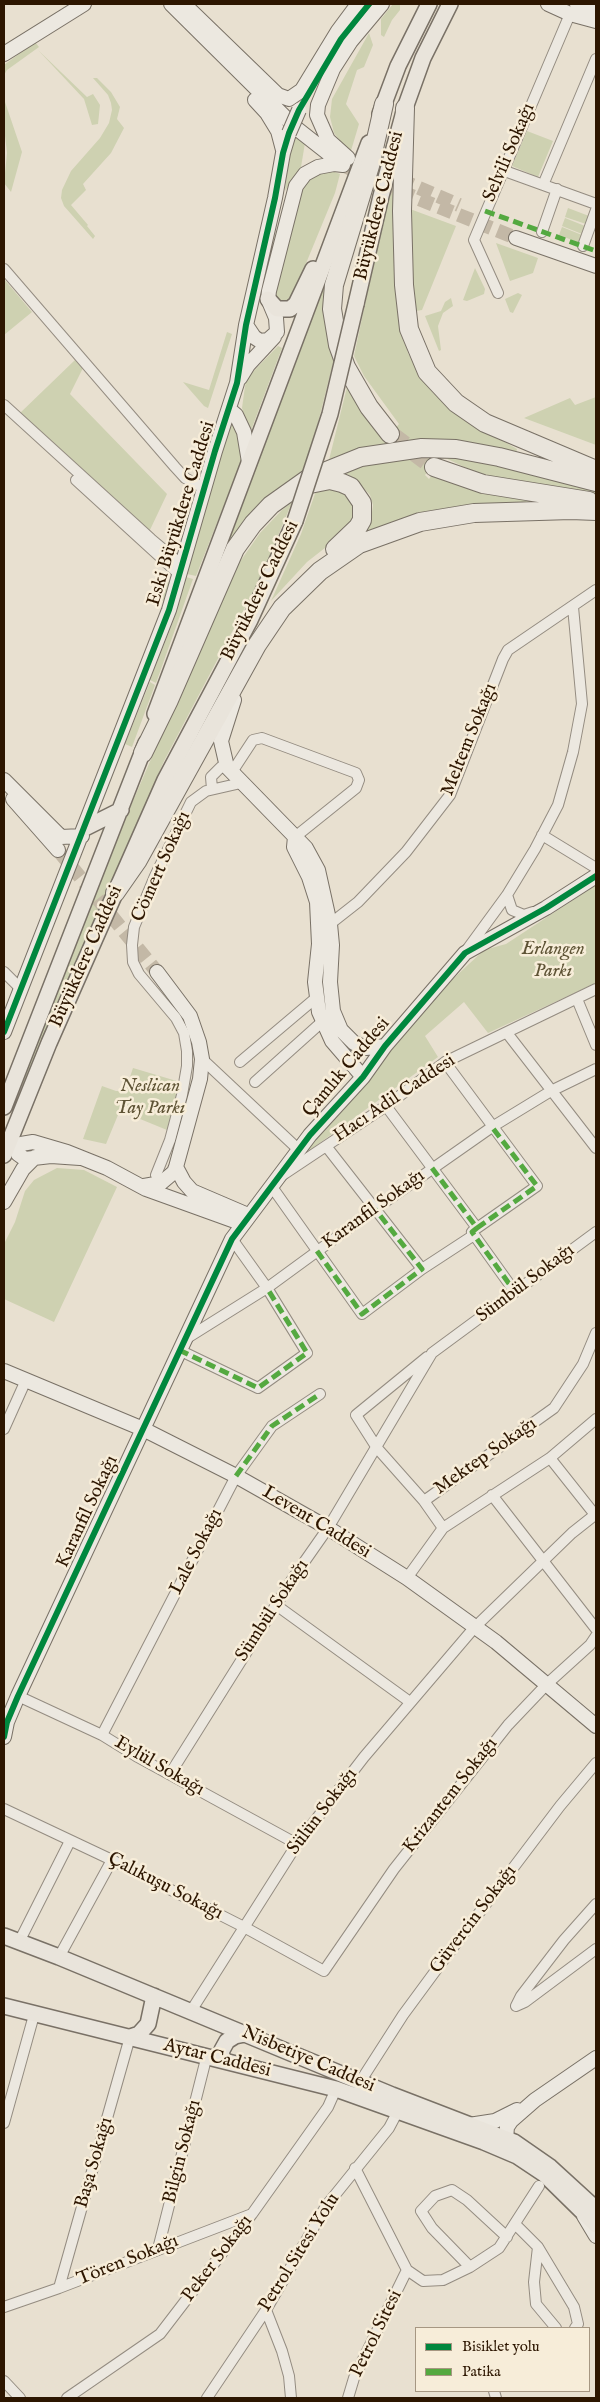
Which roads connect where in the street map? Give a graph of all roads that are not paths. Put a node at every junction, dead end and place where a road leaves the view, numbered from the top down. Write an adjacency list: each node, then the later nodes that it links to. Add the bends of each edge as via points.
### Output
1 (84, 4): 11 (street)
2 (161, 4): 22 (street, via 267,113 278,131)
3 (171, 4): 21 (street)
4 (184, 4): 5 (street, via 278,94 289,99 302,90)
5 (358, 4)
6 (369, 4): 21 (street, Eski Büyükdere Caddesi, bridge, via 340,39 299,110)
7 (382, 4): 20 (street, via 351,41 329,76 320,96)
8 (429, 4): 18 (main road, Büyükdere Caddesi, via 405,50)
9 (450, 4): 19 (main road, Büyükdere Caddesi)
10 (548, 4): 12 (street)
11 (67, 6): 15 (street); 16 (street)
12 (573, 7): 13 (street); 14 (street); 24 (street, Selvili Sokağı)
13 (596, 11)
14 (596, 21)
15 (4, 43)
16 (4, 54)
17 (595, 65): 25 (street)
18 (384, 104): 30 (main road, Büyükdere Caddesi); 43 (highway, via 370,166 334,285 332,309 338,345 346,367)
19 (405, 108): 46 (highway, via 404,285 409,329 423,365 444,392 485,424); 72 (main road, Büyükdere Caddesi, bridge, via 328,422 295,521 250,620 168,773)
20 (317, 115): 21 (street); 23 (street, via 328,140)
21 (293, 130): 22 (street, Eski Büyükdere Caddesi); 23 (street)
22 (283, 153): 37 (street, Eski Büyükdere Caddesi)
23 (346, 162): 36 (street, via 318,167 305,174 296,186)
24 (502, 170): 25 (street); 35 (street, Selvili Sokağı, via 474,240)
25 (543, 185): 26 (street)
26 (558, 189): 27 (street); 29 (street)
27 (596, 204)
28 (596, 210): 31 (street)
29 (542, 232)
30 (333, 242): 36 (main road, via 315,264 296,304 282,310 272,306); 44 (main road, Büyükdere Caddesi)
31 (583, 246)
32 (596, 258): 33 (street, via 518,235)
33 (596, 266)
34 (4, 269): 48 (street, via 185,478)
35 (498, 293)
36 (268, 299): 38 (street, via 277,324)
37 (246, 325): 38 (street, via 260,341); 39 (street, Eski Büyükdere Caddesi)
38 (274, 337): 39 (street, via 248,365)
39 (237, 383): 41 (street, Eski Büyükdere Caddesi)
40 (4, 405): 52 (street)
41 (229, 409): 44 (street, via 244,432); 48 (street, Eski Büyükdere Caddesi)
42 (4, 414): 52 (street)
43 (390, 434)
44 (249, 462): 57 (main road, Büyükdere Caddesi, via 177,652)
45 (434, 467): 50 (highway, via 484,484)
46 (596, 470)
47 (596, 482): 49 (highway, via 499,457 456,449 422,448 361,457 309,478)
48 (204, 488): 52 (street, Eski Büyükdere Caddesi)
49 (288, 491): 55 (highway, via 330,480 342,483 357,495 363,512 362,520 352,535 296,585); 57 (highway, via 257,520 235,549)
50 (596, 502)
51 (596, 511): 55 (highway, via 474,513 444,516 395,529 359,544 331,562)
52 (181, 570): 66 (street, Eski Büyükdere Caddesi, via 169,610)
53 (596, 590): 54 (street, Meltem Sokağı)
54 (573, 607): 67 (street, via 582,704 558,805); 75 (street, Meltem Sokağı, via 508,650 450,795 406,852 358,902)
55 (282, 608): 56 (highway)
56 (269, 626): 58 (street, via 227,717 221,740); 72 (highway, via 138,860)
57 (143, 753): 64 (main road, Büyükdere Caddesi)
58 (230, 769): 60 (street); 62 (street, via 221,767 211,777); 68 (street, via 253,740 262,738 356,773 356,788)
59 (4, 780): 66 (street, via 61,837)
60 (241, 783): 62 (street, Cömert Sokağı); 68 (street)
61 (4, 789): 65 (street)
62 (212, 790): 111 (street, Cömert Sokağı, via 198,796 186,810 134,927 133,962 139,974 176,1018 184,1033 187,1051 188,1066 182,1095)
63 (4, 797): 65 (street)
64 (121, 810): 66 (main road); 96 (main road, Büyükdere Caddesi)
65 (24, 814): 69 (street)
66 (83, 832): 79 (street, Eski Büyükdere Caddesi)
67 (542, 834): 70 (street); 73 (street)
68 (295, 837): 75 (street, via 306,848 318,870)
69 (58, 850)
70 (596, 868)
71 (596, 876): 74 (street, Çamlık Caddesi)
72 (115, 893): 97 (main road, Büyükdere Caddesi)
73 (507, 895): 74 (street, via 512,910 524,915); 76 (street)
74 (546, 908): 76 (street, Çamlık Caddesi)
75 (324, 927): 81 (street, via 315,982); 83 (street, via 332,945 330,982 333,1011)
76 (465, 953): 87 (street, Çamlık Caddesi)
77 (4, 972): 79 (street)
78 (157, 972): 88 (street, via 190,1016)
79 (21, 988): 84 (street, Eski Büyükdere Caddesi)
80 (596, 989): 82 (street, Hacı Adil Caddesi)
81 (317, 997): 83 (street, via 319,1012); 89 (street)
82 (577, 999): 85 (street, Hacı Adil Caddesi); 86 (street)
83 (330, 1020): 87 (street, via 354,1043 366,1048); 92 (street, via 332,1041); 93 (street)
84 (5, 1027)
85 (507, 1033): 90 (street, Hacı Adil Caddesi); 94 (street)
86 (596, 1045)
87 (385, 1046): 92 (street, Çamlık Caddesi)
88 (202, 1060): 103 (street, via 200,1079); 104 (street)
89 (240, 1062)
90 (445, 1062): 95 (street, Hacı Adil Caddesi); 99 (street)
91 (596, 1069): 94 (street, Karanfil Sokağı)
92 (363, 1077): 104 (street, Çamlık Caddesi)
93 (255, 1082)
94 (551, 1091): 99 (street, Karanfil Sokağı); 102 (street)
95 (386, 1106): 101 (street, Hacı Adil Caddesi); 110 (street)
96 (4, 1107)
97 (18, 1118): 98 (main road); 100 (street); 105 (main road, Büyükdere Caddesi)
98 (4, 1124)
99 (492, 1127): 110 (street, Karanfil Sokağı); 118 (street, via 537,1186)
100 (33, 1142): 106 (street, via 21,1144 17,1150 26,1159); 107 (street)
101 (326, 1146): 112 (street, Hacı Adil Caddesi); 115 (street)
102 (596, 1148)
103 (180, 1149): 108 (street); 111 (street, via 172,1164)
104 (299, 1150): 112 (street, Çamlık Caddesi)
105 (4, 1154)
106 (35, 1157): 107 (street); 114 (street, via 23,1169)
107 (80, 1158): 109 (street)
108 (176, 1167): 113 (street, via 161,1183 146,1187); 117 (street, via 192,1191)
109 (107, 1168): 111 (street, via 138,1176); 113 (street)
110 (432, 1168): 115 (street, Karanfil Sokağı); 118 (street)
111 (156, 1175)
112 (276, 1182): 117 (street, Çamlık Caddesi); 121 (street)
113 (138, 1184): 116 (street)
114 (4, 1202)
115 (375, 1208): 121 (street, Karanfil Sokağı); 122 (street)
116 (221, 1217): 117 (street); 120 (street)
117 (246, 1220): 120 (street, Çamlık Caddesi)
118 (476, 1231): 122 (street); 124 (street)
119 (596, 1232): 124 (street, Sümbül Sokağı)
120 (232, 1239): 123 (street); 126 (street, Çamlık Caddesi)
121 (317, 1251): 122 (street, via 362,1314); 123 (street, Karanfil Sokağı)
122 (422, 1269)
123 (267, 1288): 126 (street, Karanfil Sokağı); 126 (street, via 306,1353 258,1388)
124 (515, 1292): 127 (street, Sümbül Sokağı)
125 (596, 1333): 138 (street, Mektep Sokağı, via 583,1364 554,1408)
126 (181, 1345): 133 (street, Karanfil Sokağı)
127 (432, 1353): 134 (street, Sümbül Sokağı); 134 (street, Sümbül Sokağı, via 356,1415)
128 (4, 1371): 129 (street, Levent Caddesi)
129 (26, 1380): 132 (street); 133 (street, Levent Caddesi)
130 (320, 1394): 136 (street, Lale Sokağı, via 272,1426)
131 (596, 1419): 135 (street)
132 (4, 1429)
133 (143, 1429): 136 (street, Levent Caddesi); 149 (street, Karanfil Sokağı)
134 (377, 1448): 138 (street); 140 (street, Sümbül Sokağı)
135 (550, 1458): 137 (street); 139 (street)
136 (236, 1476): 140 (street, Levent Caddesi); 153 (street, Lale Sokağı)
137 (492, 1495): 141 (street); 142 (street)
138 (424, 1501): 141 (street, Mektep Sokağı)
139 (596, 1515): 142 (street, Sülün Sokağı)
140 (328, 1528): 143 (street, Levent Caddesi); 144 (street, Sümbül Sokağı)
141 (443, 1528): 143 (street, Mektep Sokağı)
142 (543, 1560): 145 (street, Sülün Sokağı); 146 (street)
143 (407, 1578): 145 (street, Levent Caddesi)
144 (276, 1605): 150 (street); 156 (street, Sümbül Sokağı)
145 (474, 1628): 148 (street, Levent Caddesi); 150 (street, Sülün Sokağı)
146 (596, 1629)
147 (596, 1636): 148 (street, Krizantem Sokağı)
148 (547, 1684): 152 (street, Levent Caddesi); 167 (street, Krizantem Sokağı, via 508,1725 394,1870)
149 (18, 1696): 151 (street, Karanfil Sokağı); 153 (street, Eylül Sokağı)
150 (410, 1702): 159 (street, Sülün Sokağı)
151 (5, 1722): 154 (street, Karanfil Sokağı)
152 (596, 1726)
153 (102, 1735): 156 (street, Eylül Sokağı)
154 (4, 1737)
155 (596, 1763): 176 (street, Güvercin Sokağı, via 442,1962)
156 (170, 1774): 159 (street, Eylül Sokağı)
157 (4, 1809): 158 (street, Çalıkuşu Sokağı)
158 (70, 1841): 160 (street, Çalıkuşu Sokağı); 164 (street)
159 (297, 1844): 162 (street, Sülün Sokağı)
160 (112, 1860): 162 (street, Çalıkuşu Sokağı); 166 (street)
161 (596, 1904): 165 (street, via 564,1940 516,2006 526,2002)
162 (244, 1927): 167 (street, Çalıkuşu Sokağı); 170 (street, Sülün Sokağı)
163 (4, 1936): 164 (main road, Nisbetiye Caddesi)
164 (19, 1942): 166 (main road, Nisbetiye Caddesi)
165 (596, 1949)
166 (59, 1957): 168 (main road, Nisbetiye Caddesi)
167 (324, 1971)
168 (154, 1996): 170 (main road, Nisbetiye Caddesi); 173 (main road, via 148,2024 139,2034)
169 (4, 2006): 171 (main road, Aytar Caddesi)
170 (191, 2011): 172 (main road, Nisbetiye Caddesi)
171 (34, 2015): 173 (main road, Aytar Caddesi); 180 (street)
172 (245, 2034): 174 (main road, via 228,2041); 176 (main road, Nisbetiye Caddesi)
173 (130, 2037): 174 (main road, Aytar Caddesi); 198 (street, Başa Sokağı)
174 (214, 2057): 177 (main road, Aytar Caddesi); 195 (street, Bilgin Sokağı)
175 (596, 2058): 178 (street)
176 (360, 2082): 181 (main road, Nisbetiye Caddesi)
177 (336, 2089): 179 (main road, Aytar Caddesi); 188 (street, Peker Sokağı, via 328,2107)
178 (535, 2100): 181 (street, via 496,2121); 183 (street, via 511,2121)
179 (398, 2111): 182 (main road, Aytar Caddesi); 184 (street, Petrol Sitesi Yolu, via 389,2128)
180 (4, 2123)
181 (468, 2125): 183 (main road, Nisbetiye Caddesi)
182 (484, 2142): 183 (main road, Nisbetiye Caddesi)
183 (506, 2145): 186 (main road, Nisbetiye Caddesi, via 552,2181); 187 (main road, Nisbetiye Caddesi, via 522,2146)
184 (355, 2168): 197 (street, Petrol Sitesi); 200 (street, Petrol Sitesi Yolu, via 326,2206)
185 (539, 2186): 190 (street, Petrol Sitesi)
186 (576, 2205): 189 (main road, Nisbetiye Caddesi); 191 (street); 193 (street)
187 (596, 2209)
188 (252, 2214): 195 (street, Tören Sokağı); 205 (street, Peker Sokağı, via 160,2334)
189 (596, 2224)
190 (516, 2225): 192 (street, Petrol Sitesi); 194 (street)
191 (596, 2230)
192 (507, 2236): 196 (street, Petrol Sitesi, via 499,2248); 196 (street, via 452,2190 435,2196 421,2211 432,2228)
193 (596, 2236)
194 (538, 2247): 201 (street, via 534,2282 536,2304); 202 (street, via 574,2307 578,2324)
195 (158, 2249): 198 (street, Tören Sokağı)
196 (470, 2268): 197 (street, Petrol Sitesi, via 443,2280 423,2281)
197 (407, 2270): 208 (street, Petrol Sitesi, via 354,2378)
198 (60, 2288): 199 (street, Tören Sokağı)
199 (4, 2307)
200 (266, 2310): 206 (street, Petrol Sitesi Yolu); 207 (street, via 282,2351)
201 (555, 2327)
202 (576, 2327)
203 (4, 2381): 204 (street)
204 (20, 2398)
205 (67, 2398)
206 (207, 2398)
207 (291, 2398)
208 (348, 2398)

